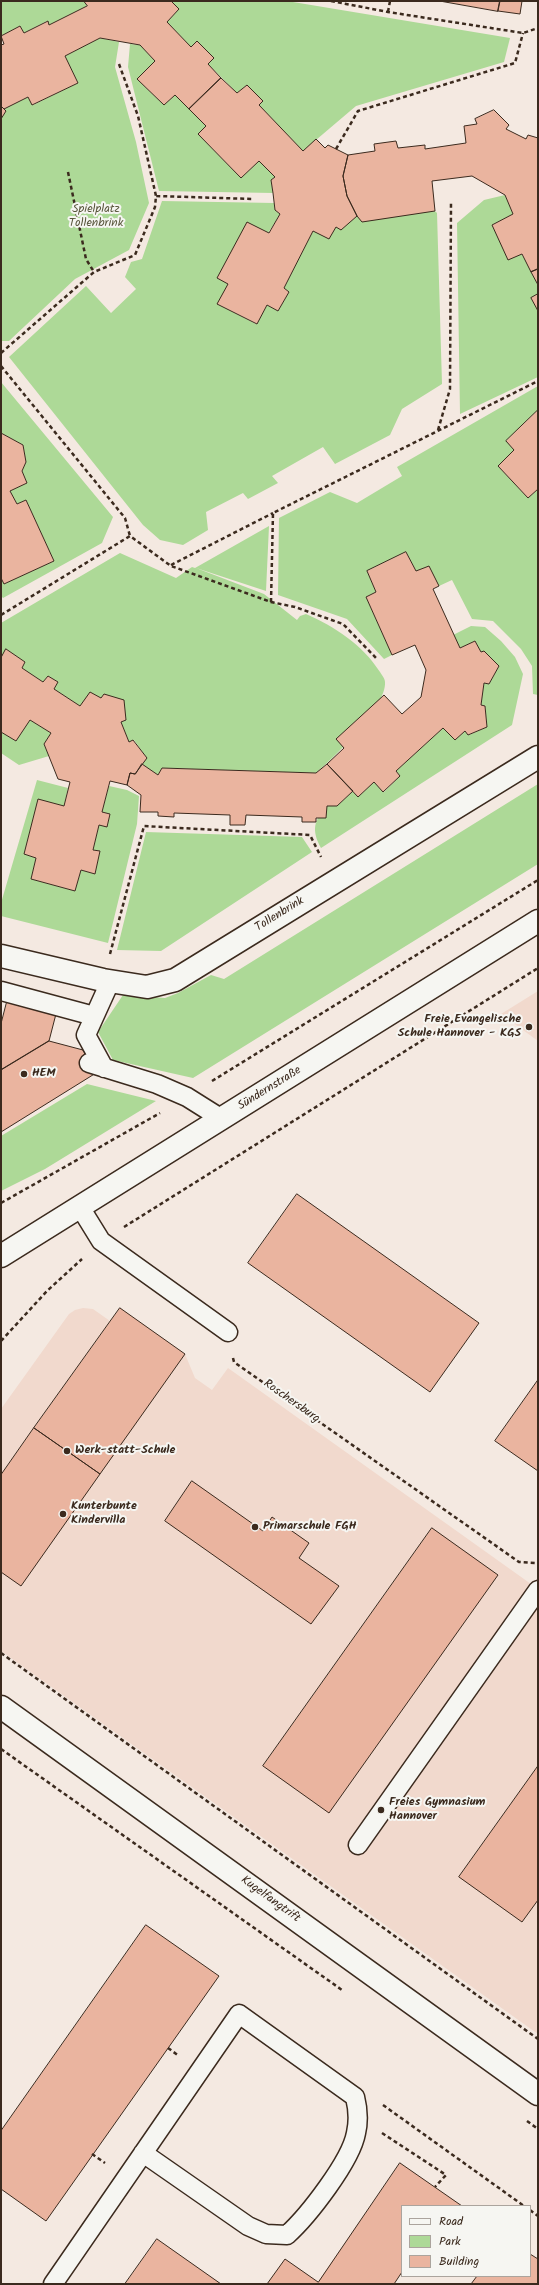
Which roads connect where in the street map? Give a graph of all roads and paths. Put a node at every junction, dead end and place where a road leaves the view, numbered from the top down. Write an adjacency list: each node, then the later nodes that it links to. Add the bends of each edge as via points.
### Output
1 (331, 1): 3 (path)
2 (390, 1): 3 (path)
3 (388, 12): 5 (path)
4 (538, 28): 5 (path)
5 (523, 33): 7 (path, via 515,63 358,111)
6 (119, 64): 9 (path, via 138,116)
7 (336, 149)
8 (68, 172): 12 (path, via 86,259)
9 (156, 196): 10 (path); 12 (path, via 155,207 135,254)
10 (253, 199)
11 (451, 202): 16 (path, via 450,389)
12 (94, 272): 13 (path)
13 (1, 354)
14 (1, 366): 18 (path, via 125,518)
15 (538, 381): 16 (path)
16 (438, 431): 17 (path)
17 (274, 513): 19 (path); 20 (path)
18 (130, 536): 19 (path); 21 (path)
19 (170, 566): 20 (path)
20 (271, 602): 22 (path, via 295,607 343,624)
21 (1, 615)
22 (377, 659)
23 (538, 757): 25 (street, Tollenbrink)
24 (538, 880): 32 (path)
25 (333, 883): 29 (street, Tollenbrink, via 175,980 147,987); 29 (path, via 310,835 144,826)
26 (538, 921): 33 (street, Sündernstraße)
27 (1, 956): 29 (street, Tollenbrink)
28 (538, 968): 36 (path, via 220,1164)
29 (106, 981): 31 (lane)
30 (1, 991): 31 (lane)
31 (94, 1016): 32 (lane, via 86,1035 96,1066 157,1084)
32 (187, 1097): 33 (lane); 34 (path, via 132,1131)
33 (222, 1118): 35 (street, Sündernstraße)
34 (1, 1203)
35 (80, 1207): 36 (lane); 37 (street, Sündernstraße)
36 (101, 1241): 38 (lane); 39 (path, via 47,1291)
37 (1, 1255)
38 (228, 1332): 40 (path, Roschersburg, via 234,1362 519,1562)
39 (1, 1341)
40 (538, 1563)
41 (538, 1590): 45 (lane)
42 (1, 1653): 47 (path)
43 (1, 1707): 48 (street, Kugelfangtrift)
44 (1, 1749): 46 (path)
45 (358, 1845)
46 (344, 1991)
47 (538, 2039)
48 (538, 2094)
49 (355, 2096): 53 (lane, via 239,2014); 53 (lane, via 358,2114 356,2135 344,2162 298,2225 287,2235 266,2234 248,2226); 55 (path, via 366,2093)
50 (525, 2120): 51 (path)
51 (538, 2129)
52 (380, 2132): 54 (path, via 446,2176)
53 (143, 2153): 56 (lane)
54 (435, 2187)
55 (523, 2205)
56 (53, 2284)

